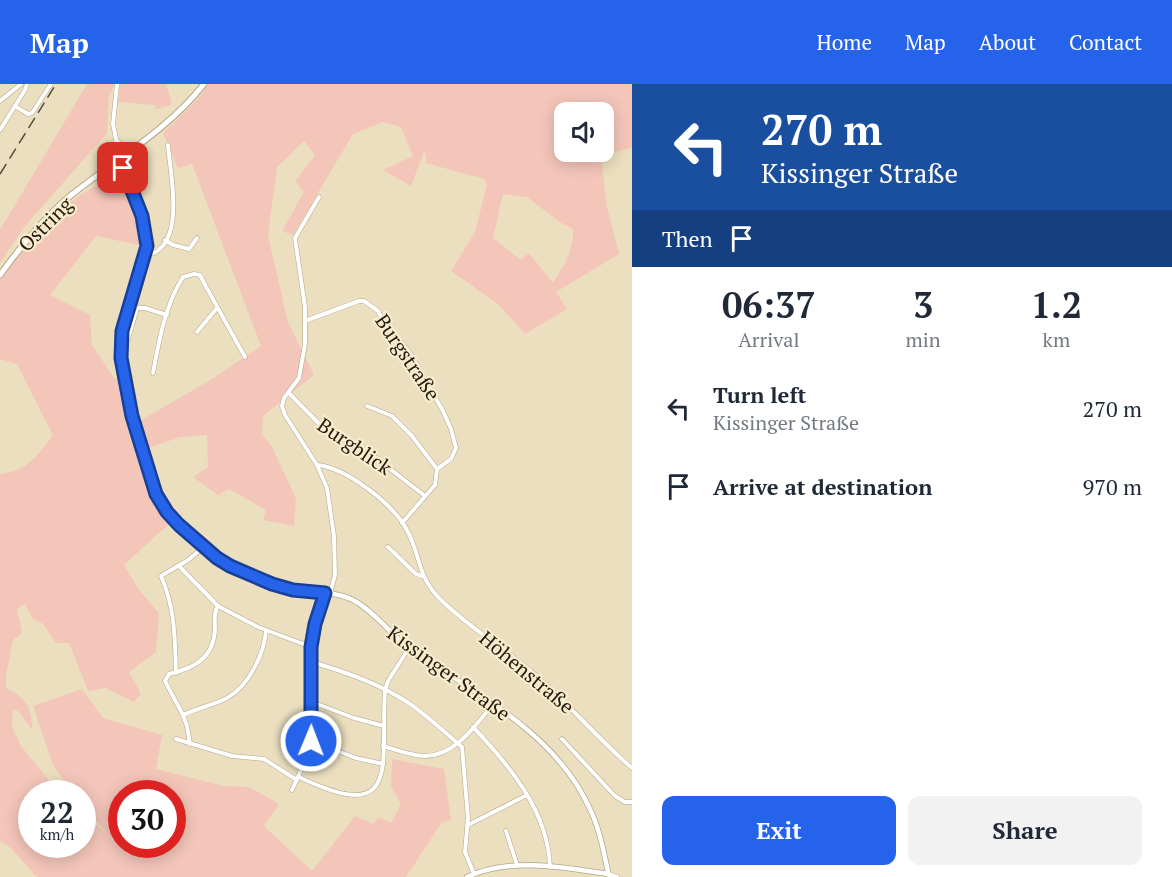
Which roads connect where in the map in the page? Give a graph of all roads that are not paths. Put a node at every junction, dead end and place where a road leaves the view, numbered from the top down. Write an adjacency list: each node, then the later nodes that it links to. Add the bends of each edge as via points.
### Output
1 (21, 84): 6 (street)
2 (27, 84): 7 (street)
3 (51, 84): 7 (street, via 32,113)
4 (117, 84): 9 (street)
5 (204, 84): 11 (main road, Ostring, via 179,111)
6 (0, 101)
7 (15, 106): 8 (street)
8 (0, 130)
9 (115, 139): 11 (street, via 124,147); 12 (street)
10 (168, 145): 16 (street, via 175,212)
11 (134, 148): 12 (main road, Ostring); 13 (street)
12 (120, 159): 13 (street, Kissinger Straße); 18 (main road, Ostring, via 43,220)
13 (127, 178): 17 (street, Kissinger Straße, via 145,228)
14 (320, 197): 21 (street, via 295,238)
15 (197, 238): 16 (street, via 189,249)
16 (165, 240): 17 (street, via 158,251)
17 (146, 251): 23 (street, Kissinger Straße)
18 (0, 275)
19 (217, 308): 20 (street, via 200,275 194,274 183,277); 22 (street); 24 (street)
20 (166, 315): 23 (street, via 137,308 128,339); 25 (street)
21 (305, 321): 26 (street, via 303,362); 29 (street, Burgstraße, via 360,301 378,311 410,353 451,429 454,456)
22 (197, 332)
23 (120, 341): 32 (street, Kissinger Straße, via 124,381 151,483 172,518)
24 (245, 357)
25 (153, 373)
26 (289, 393): 28 (street, via 282,402 282,410); 30 (street, Burgblick, via 325,430 367,451)
27 (367, 406): 29 (street, via 392,416)
28 (317, 465): 31 (street, Höhenstraße, via 362,485); 36 (street, via 327,488 333,520 335,575)
29 (437, 469): 30 (street, via 435,485)
30 (425, 496): 31 (street)
31 (402, 523): 35 (street, Höhenstraße)
32 (204, 547): 34 (street); 36 (street, Kissinger Straße, via 249,576 293,590)
33 (388, 547): 35 (street, Höhenstraße)
34 (179, 566): 37 (street); 42 (street, via 161,576 171,601)
35 (422, 576): 56 (street, Höhenstraße, via 441,601 533,673)
36 (328, 594): 39 (street, via 315,624); 40 (street, Kissinger Straße, via 359,604)
37 (218, 606): 38 (street); 42 (street, via 214,638 206,656)
38 (266, 631): 39 (street); 46 (street, via 259,660 234,693)
39 (311, 647): 41 (street)
40 (409, 648): 43 (street); 45 (street, Kissinger Straße)
41 (312, 662): 43 (street); 44 (street)
42 (176, 673): 46 (street, via 169,674 165,681)
43 (385, 690): 47 (street); 52 (street, via 407,702)
44 (312, 702): 47 (street); 51 (street)
45 (494, 703): 48 (street); 66 (street, Kissinger Straße, via 547,748 573,779 590,807 601,837)
46 (183, 715): 53 (street)
47 (384, 726): 54 (street)
48 (473, 727): 52 (street); 59 (street, via 503,759)
49 (176, 739): 53 (street)
50 (562, 739): 60 (street, via 615,796)
51 (311, 741): 55 (street); 57 (street)
52 (457, 742): 54 (street, via 444,752 426,756); 61 (street, via 464,757)
53 (190, 744): 57 (street, via 232,756 260,758)
54 (383, 746): 55 (street)
55 (383, 764): 57 (street, via 377,787 362,796 335,792)
56 (632, 768)
57 (298, 778): 58 (street)
58 (292, 790)
59 (527, 795): 61 (street); 64 (street, via 542,828)
60 (632, 802)
61 (468, 825): 65 (street, via 465,852)
62 (506, 831): 63 (street)
63 (517, 865): 64 (street); 65 (street)
64 (549, 867): 66 (street)
65 (474, 874): 67 (street)
66 (608, 876): 68 (street)
67 (467, 877)
68 (617, 877)

